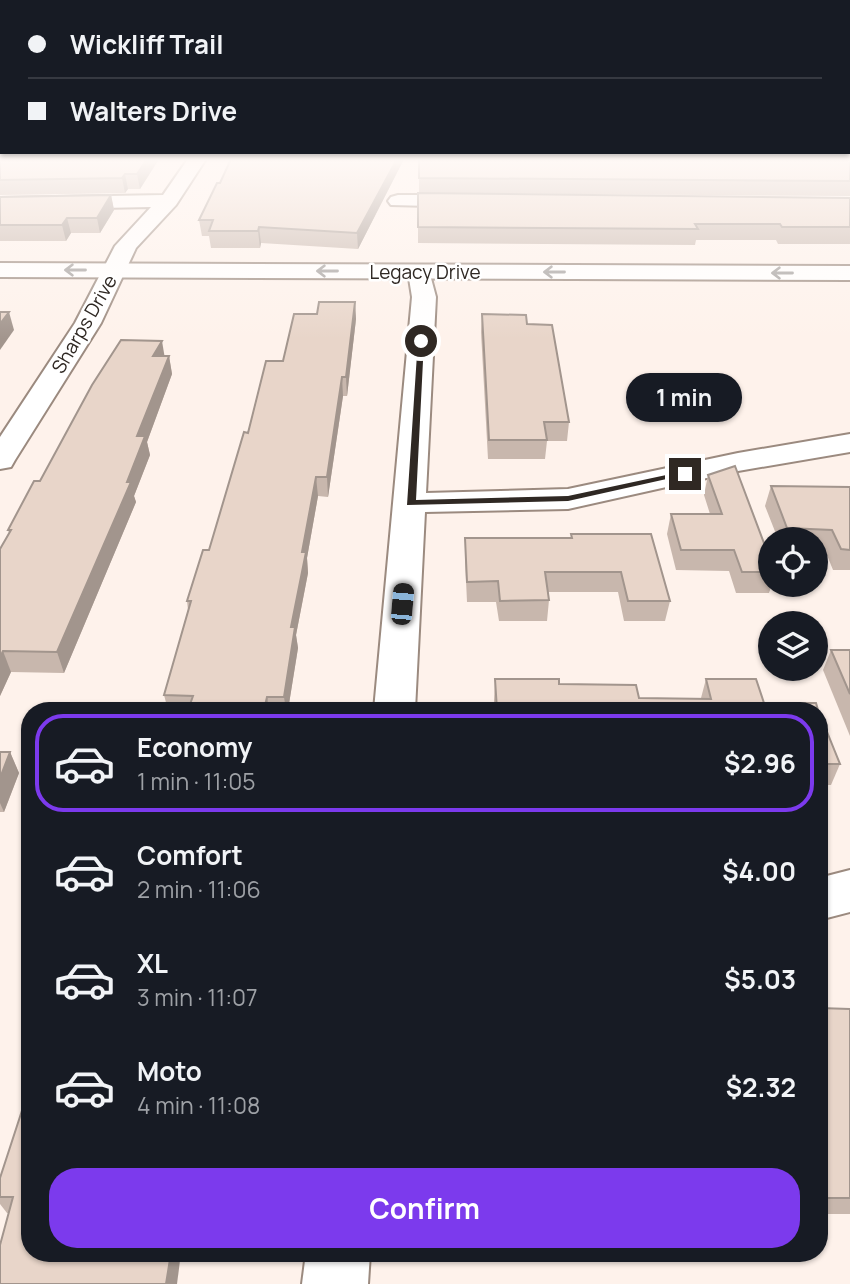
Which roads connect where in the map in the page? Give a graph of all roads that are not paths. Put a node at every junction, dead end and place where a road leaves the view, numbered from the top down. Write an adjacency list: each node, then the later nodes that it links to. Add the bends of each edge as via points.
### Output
1 (152, 219): 3 (street, Sharps Drive, via 126,246)
2 (0, 270): 3 (street, Legacy Drive, one-way to 2)
3 (116, 270): 5 (street, Legacy Drive, one-way to 3); 7 (street, Sharps Drive)
4 (850, 274): 5 (street, Legacy Drive, one-way to 5)
5 (424, 290): 11 (street)
6 (77, 295): 7 (street)
7 (102, 295): 8 (street); 10 (street, Sharps Drive)
8 (129, 296)
9 (850, 443): 11 (street, via 568,499)
10 (0, 460)
11 (411, 503): 12 (street)
12 (395, 702)
13 (850, 891): 14 (street)
14 (828, 897)
15 (337, 1262): 16 (street)
16 (335, 1284)

